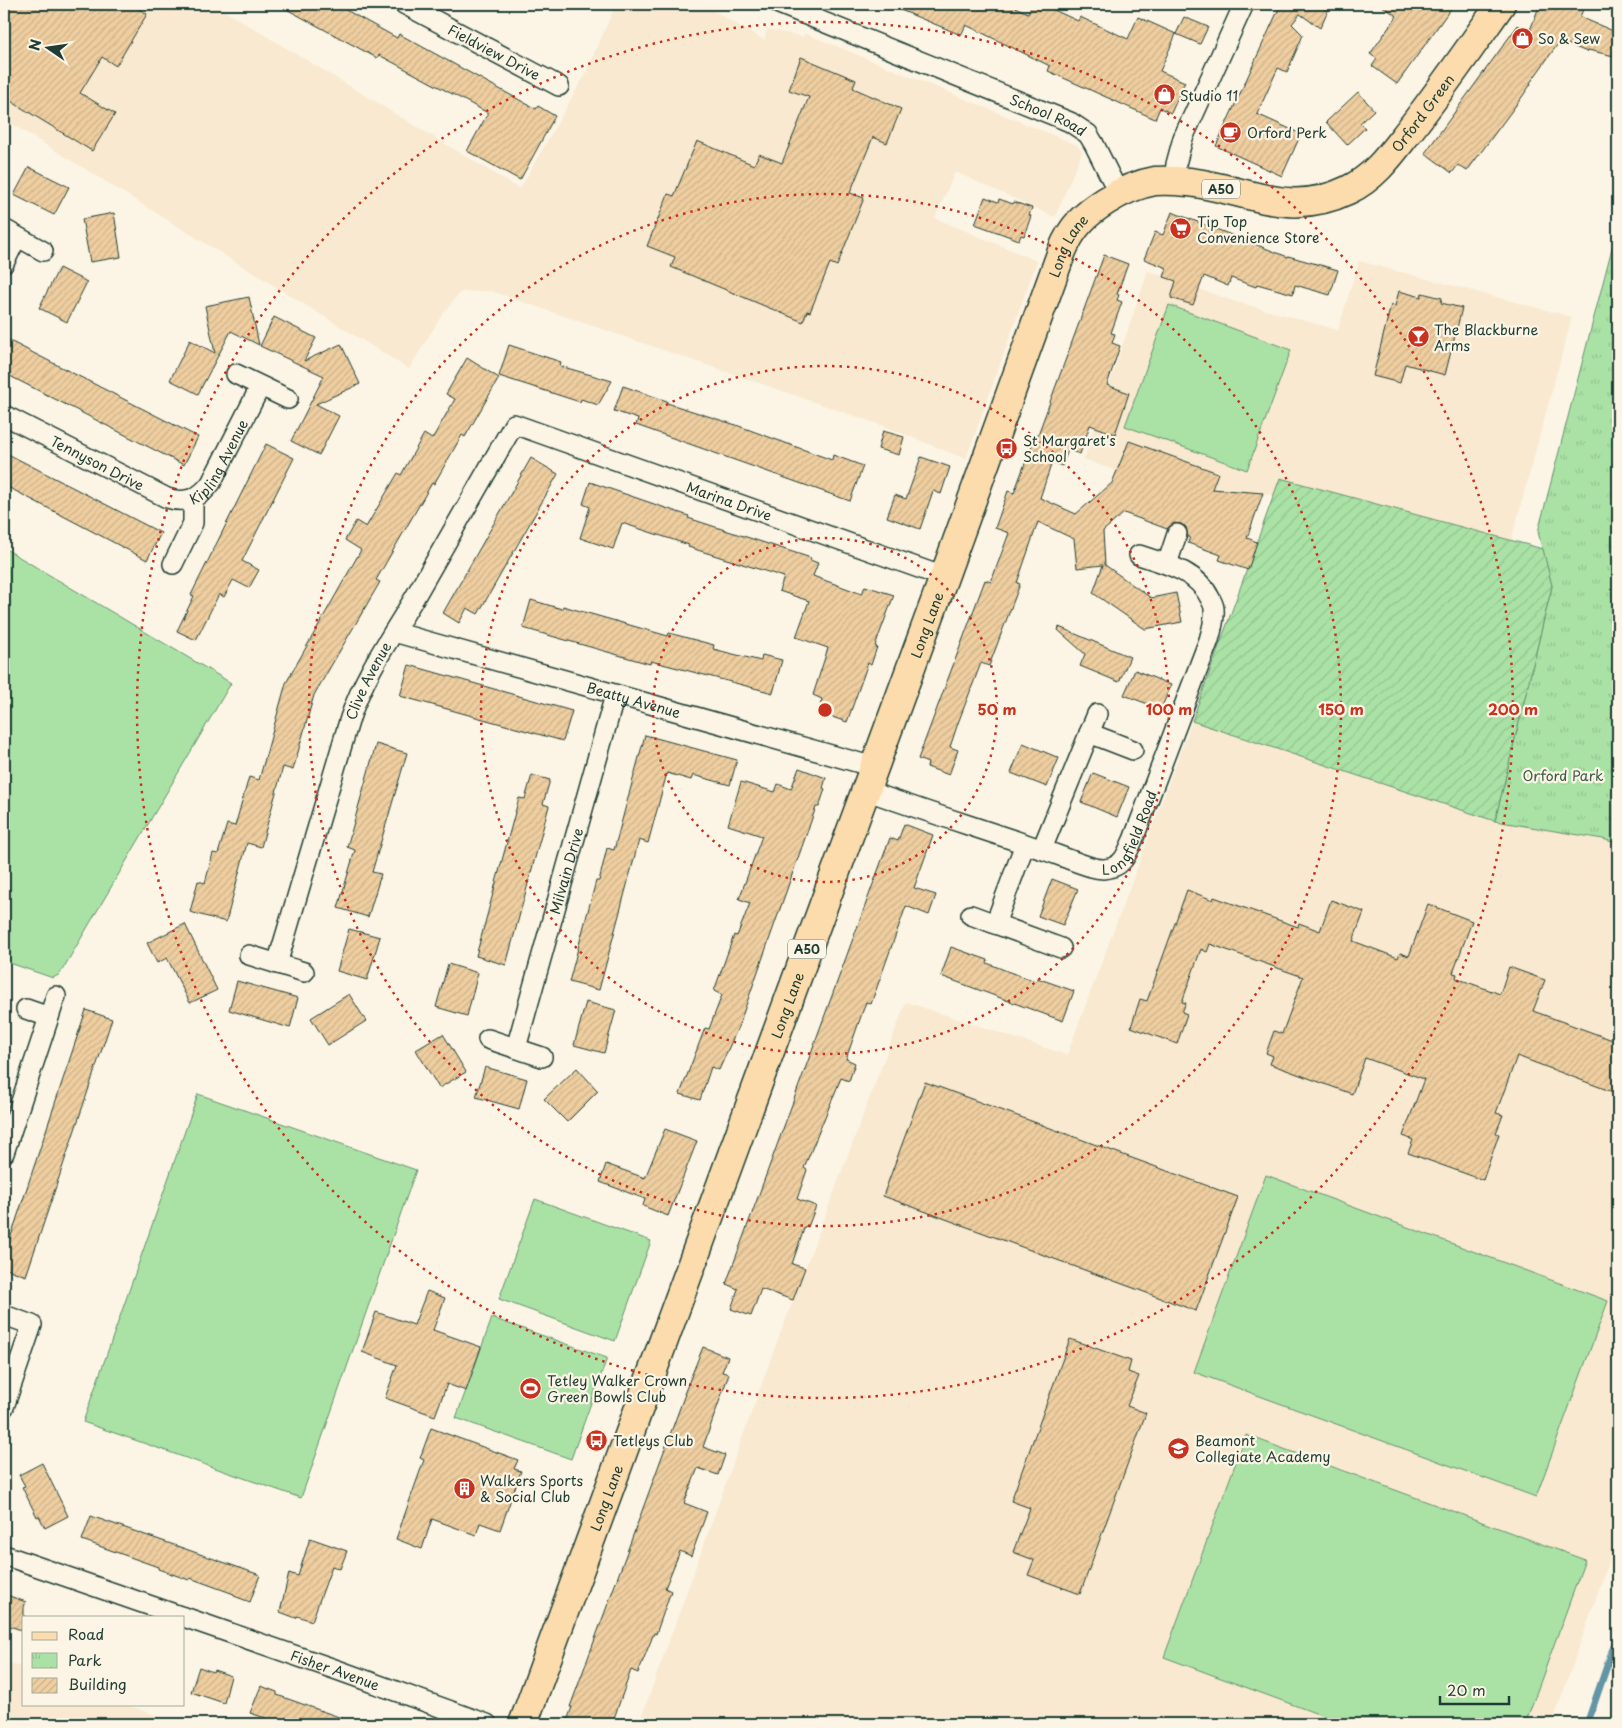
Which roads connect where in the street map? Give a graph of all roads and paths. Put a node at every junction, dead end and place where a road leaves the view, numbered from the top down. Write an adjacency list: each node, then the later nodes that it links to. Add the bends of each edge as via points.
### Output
1 (404, 4): 5 (street, Fieldview Drive)
2 (778, 4): 7 (street, School Road, via 1070,122 1088,134)
3 (1244, 4): 6 (street, via 1183,138)
4 (1501, 4): 6 (main road, Orford Green / A50, via 1385,162 1354,186 1324,199 1301,204 1281,203)
5 (559, 86)
6 (1174, 181): 7 (main road, A50, via 1154,181)
7 (1119, 194): 21 (main road, Long Lane / A50, via 1085,216 1066,240)
8 (11, 233): 9 (street); 10 (street)
9 (43, 252)
10 (4, 264)
11 (236, 374): 12 (street)
12 (260, 387): 13 (street); 16 (street, Kipling Avenue, via 211,484)
13 (288, 400)
14 (4, 415): 16 (street, Tennyson Drive, via 167,498 176,501)
15 (514, 424): 21 (street, Marina Drive); 22 (street, Clive Avenue)
16 (193, 499): 19 (street, Kipling Avenue, via 193,523)
17 (1177, 534): 20 (street)
18 (1139, 555): 20 (street)
19 (173, 564)
20 (1167, 564): 28 (street, Longfield Road, via 1196,580 1206,591 1214,608 1213,625 1126,856 1114,867 1092,868)
21 (944, 577): 27 (main road, Long Lane / A50)
22 (394, 632): 23 (street, Beatty Avenue); 33 (street, Clive Avenue, via 359,692)
23 (614, 695): 27 (street, Beatty Avenue); 39 (street, Milvain Drive)
24 (1097, 714): 25 (street)
25 (1089, 733): 26 (street); 28 (street)
26 (1133, 750)
27 (870, 779): 28 (street, Longfield Road, via 949,820); 48 (main road, Long Lane / A50)
28 (1034, 847): 30 (street)
29 (970, 915): 30 (street)
30 (995, 924): 31 (street)
31 (1061, 948)
32 (249, 955): 33 (street)
33 (277, 964): 34 (street)
34 (304, 972)
35 (56, 996): 37 (street)
36 (26, 1009): 37 (street)
37 (49, 1017): 41 (street)
38 (488, 1039): 39 (street)
39 (516, 1048): 40 (street)
40 (542, 1057)
41 (4, 1153)
42 (4, 1315): 43 (street, via 32,1325)
43 (4, 1407)
44 (4, 1555): 45 (street, Fisher Avenue)
45 (180, 1616)
46 (185, 1618): 47 (street, Fisher Avenue)
47 (487, 1724)
48 (523, 1724)

